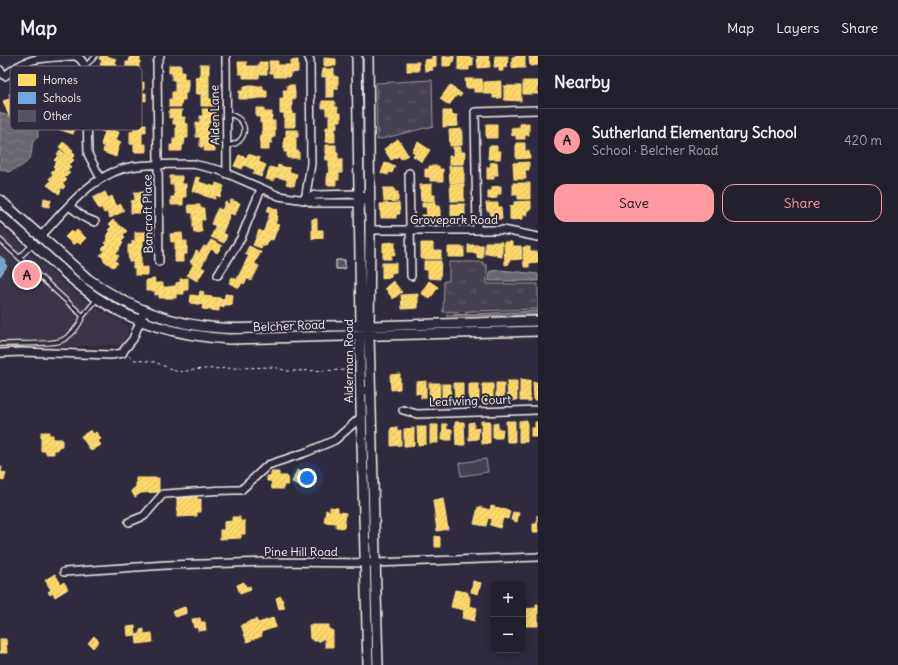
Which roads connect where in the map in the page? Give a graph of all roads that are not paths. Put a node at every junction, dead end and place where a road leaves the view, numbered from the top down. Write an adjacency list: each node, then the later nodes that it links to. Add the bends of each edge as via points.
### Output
1 (72, 56): 9 (street, via 32,59)
2 (75, 56): 10 (street, via 84,62)
3 (95, 56): 10 (lane)
4 (226, 56): 12 (street, Alden Lane)
5 (308, 56): 23 (street, via 311,164)
6 (357, 56): 20 (main road, Alderman Road)
7 (368, 56): 21 (main road, Alderman Road)
8 (159, 57): 15 (street, Bancroft Place)
9 (16, 66)
10 (85, 66)
11 (538, 110): 28 (street, via 475,112)
12 (226, 114): 14 (street, Alden Lane); 14 (lane, via 236,117 245,126 242,137 233,145)
13 (87, 130): 18 (street, via 88,154)
14 (227, 146): 17 (street, Alden Lane)
15 (158, 165): 17 (street, via 193,164); 18 (street, via 118,170); 35 (street, Bancroft Place)
16 (409, 173): 29 (street)
17 (227, 174): 19 (street)
18 (101, 179): 24 (street, via 84,190)
19 (261, 189): 23 (street, via 279,196); 36 (street, via 241,238)
20 (359, 198): 21 (street); 23 (street, via 315,195); 44 (main road, Alderman Road)
21 (370, 198): 27 (main road, Alderman Road)
22 (0, 200): 30 (main road, Belcher Road)
23 (305, 200)
24 (69, 206): 26 (street); 30 (street)
25 (0, 213): 30 (main road, via 12,219 32,236); 33 (main road, Belcher Road)
26 (95, 222)
27 (370, 230): 29 (street, Grovepark Road); 44 (main road, Alderman Road)
28 (477, 230): 29 (street, Grovepark Road); 31 (street, Grovepark Road, via 504,230)
29 (410, 231): 37 (street)
30 (41, 236): 38 (main road, Belcher Road)
31 (538, 237)
32 (0, 240): 34 (lane)
33 (33, 244): 34 (lane); 39 (main road, Belcher Road)
34 (20, 257): 41 (lane)
35 (159, 262)
36 (218, 275)
37 (411, 276)
38 (103, 290): 39 (main road); 40 (main road, Belcher Road)
39 (97, 299): 41 (lane); 42 (main road, Belcher Road)
40 (144, 311): 42 (street); 44 (main road, Belcher Road, via 172,321 221,328)
41 (84, 316): 48 (lane, via 71,334 61,341)
42 (140, 321): 46 (main road, Belcher Road, via 166,330 207,338); 49 (street, via 133,339 123,353 111,356)
43 (538, 321): 44 (main road, Belcher Road)
44 (366, 326): 46 (main road, Alderman Road); 47 (main road, Alderman Road)
45 (538, 331): 47 (main road, Belcher Road)
46 (360, 336): 47 (main road, Belcher Road); 52 (main road, Alderman Road)
47 (369, 336): 55 (main road, Alderman Road)
48 (0, 344)
49 (0, 353)
50 (403, 410): 51 (street, Leafwing Court, via 417,414)
51 (538, 410)
52 (361, 417): 53 (street, via 334,440 268,465 241,490 218,489 163,494 144,516); 55 (main road, Alderman Road)
53 (129, 522)
54 (538, 557): 55 (street, Pine Hill Road)
55 (370, 563): 56 (street, Pine Hill Road, via 267,562); 57 (main road, Alderman Road); 58 (main road, Alderman Road)
56 (64, 572)
57 (368, 665)
58 (378, 665)

